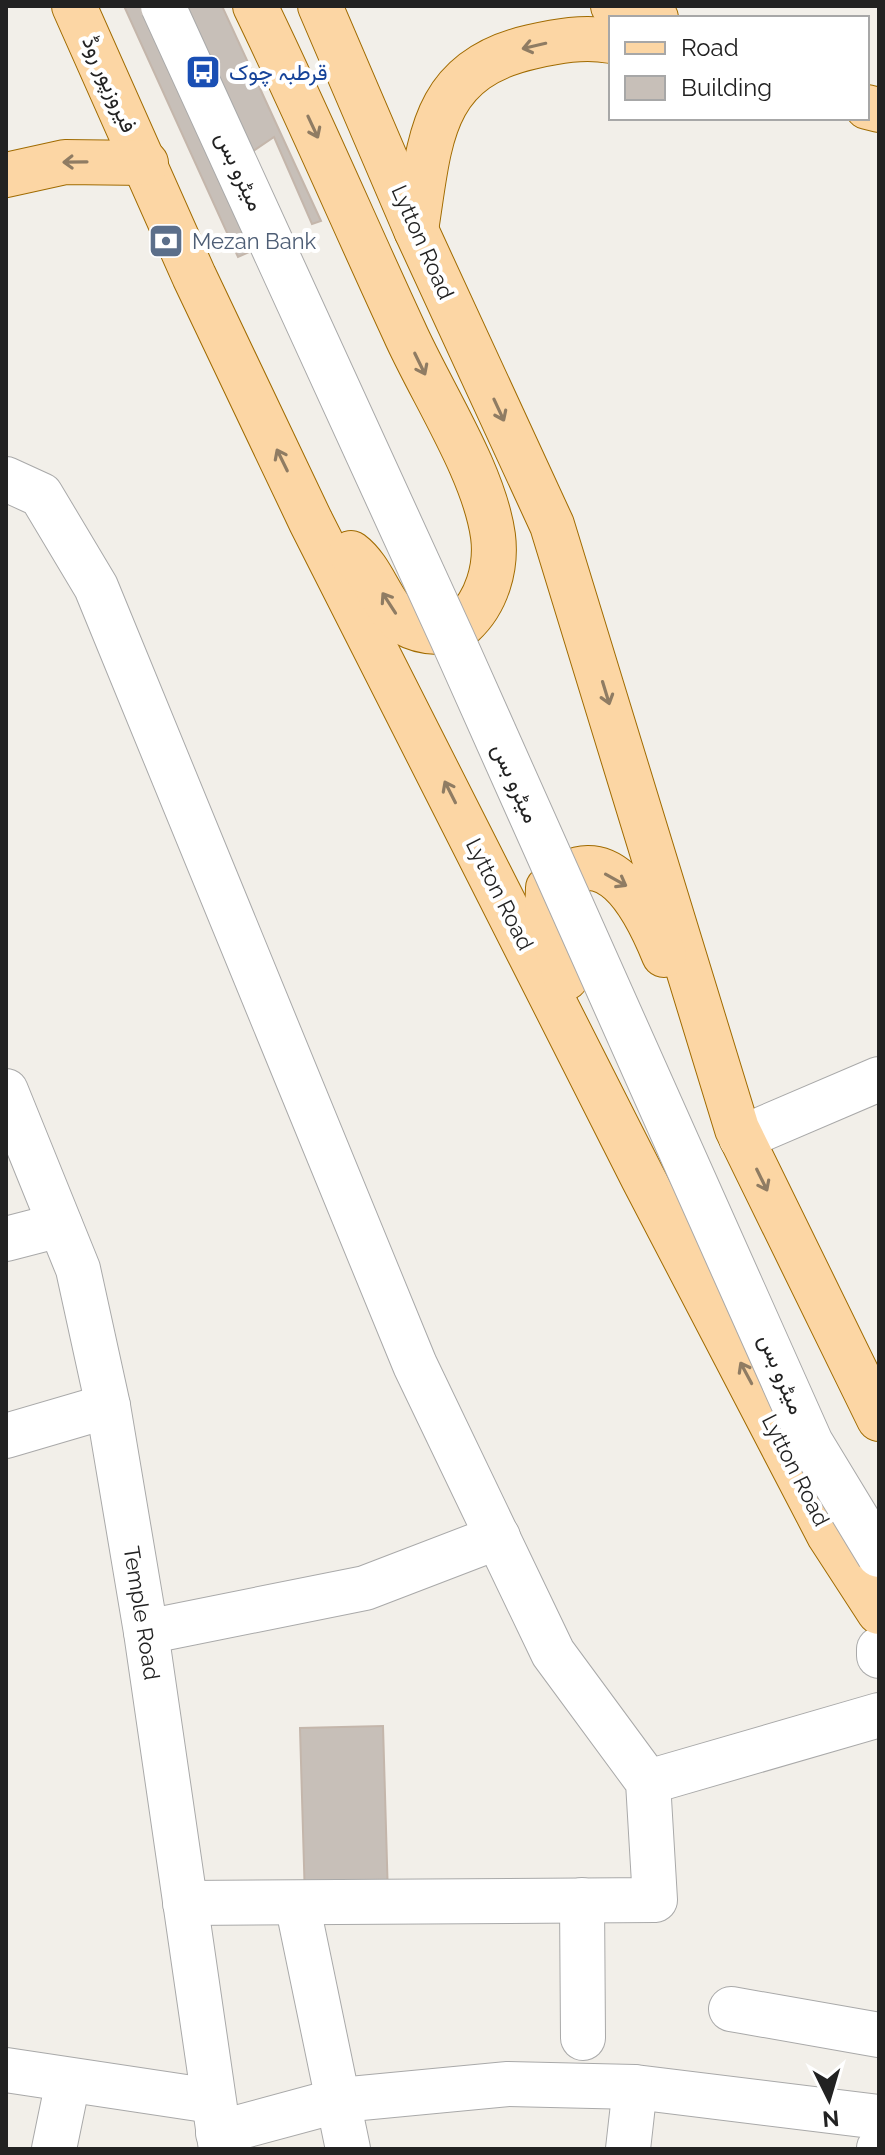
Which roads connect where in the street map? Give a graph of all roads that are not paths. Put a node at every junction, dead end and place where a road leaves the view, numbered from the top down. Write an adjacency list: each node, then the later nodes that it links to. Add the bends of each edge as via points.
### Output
1 (74, 6): 8 (main road, فیروزپور روڈ)
2 (163, 6): 23 (street, میٹرو بس, bridge, via 811,1443)
3 (255, 6): 12 (main road, one-way to 12, via 483,495 494,559 486,591 461,627 441,632 408,625 365,563)
4 (320, 6): 10 (main road, Lytton Road)
5 (613, 6): 6 (main road)
6 (649, 16)
7 (609, 41): 10 (main road, one-way to 10, via 561,40 503,53 471,71 441,111)
8 (146, 163): 9 (main road, one-way to 9, via 65,162); 12 (main road, Lytton Road, one-way to 8)
9 (6, 175)
10 (416, 230): 15 (main road, Lytton Road, one-way to 15, via 552,525)
11 (6, 479): 22 (street, via 41,495 96,587 415,1365)
12 (311, 522): 16 (main road, Lytton Road, one-way to 12)
13 (879, 1079): 15 (street)
14 (6, 1091): 17 (street, Temple Road)
15 (739, 1134): 16 (main road, one-way to 15, via 557,956 547,915 548,888 564,872 592,867 627,884 655,934); 20 (main road, Lytton Road, one-way to 20)
16 (643, 1178): 24 (main road, Lytton Road, one-way to 16, via 829,1535)
17 (60, 1225): 18 (street); 19 (street, Temple Road, via 78,1269)
18 (6, 1239)
19 (108, 1406): 21 (street); 25 (street, Temple Road)
20 (879, 1419)
21 (6, 1436)
22 (498, 1537): 25 (street, via 365,1588); 29 (street, via 553,1653)
23 (879, 1555)
24 (879, 1612)
25 (146, 1632): 31 (street, Temple Road)
26 (879, 1649): 27 (street)
27 (879, 1656)
28 (879, 1715): 29 (street)
29 (648, 1782): 30 (street, via 655,1900)
30 (582, 1900): 32 (street); 35 (street)
31 (185, 1903): 32 (street); 41 (street, Temple Road)
32 (297, 1903): 39 (street)
33 (731, 2009): 34 (street)
34 (879, 2035)
35 (583, 2038)
36 (6, 2070): 37 (street)
37 (68, 2081): 41 (street); 42 (street)
38 (635, 2087): 39 (street, via 508,2084); 40 (street); 44 (street)
39 (340, 2100): 41 (street); 43 (street)
40 (879, 2117)
41 (217, 2128)
42 (54, 2149)
43 (348, 2149)
44 (628, 2149)

